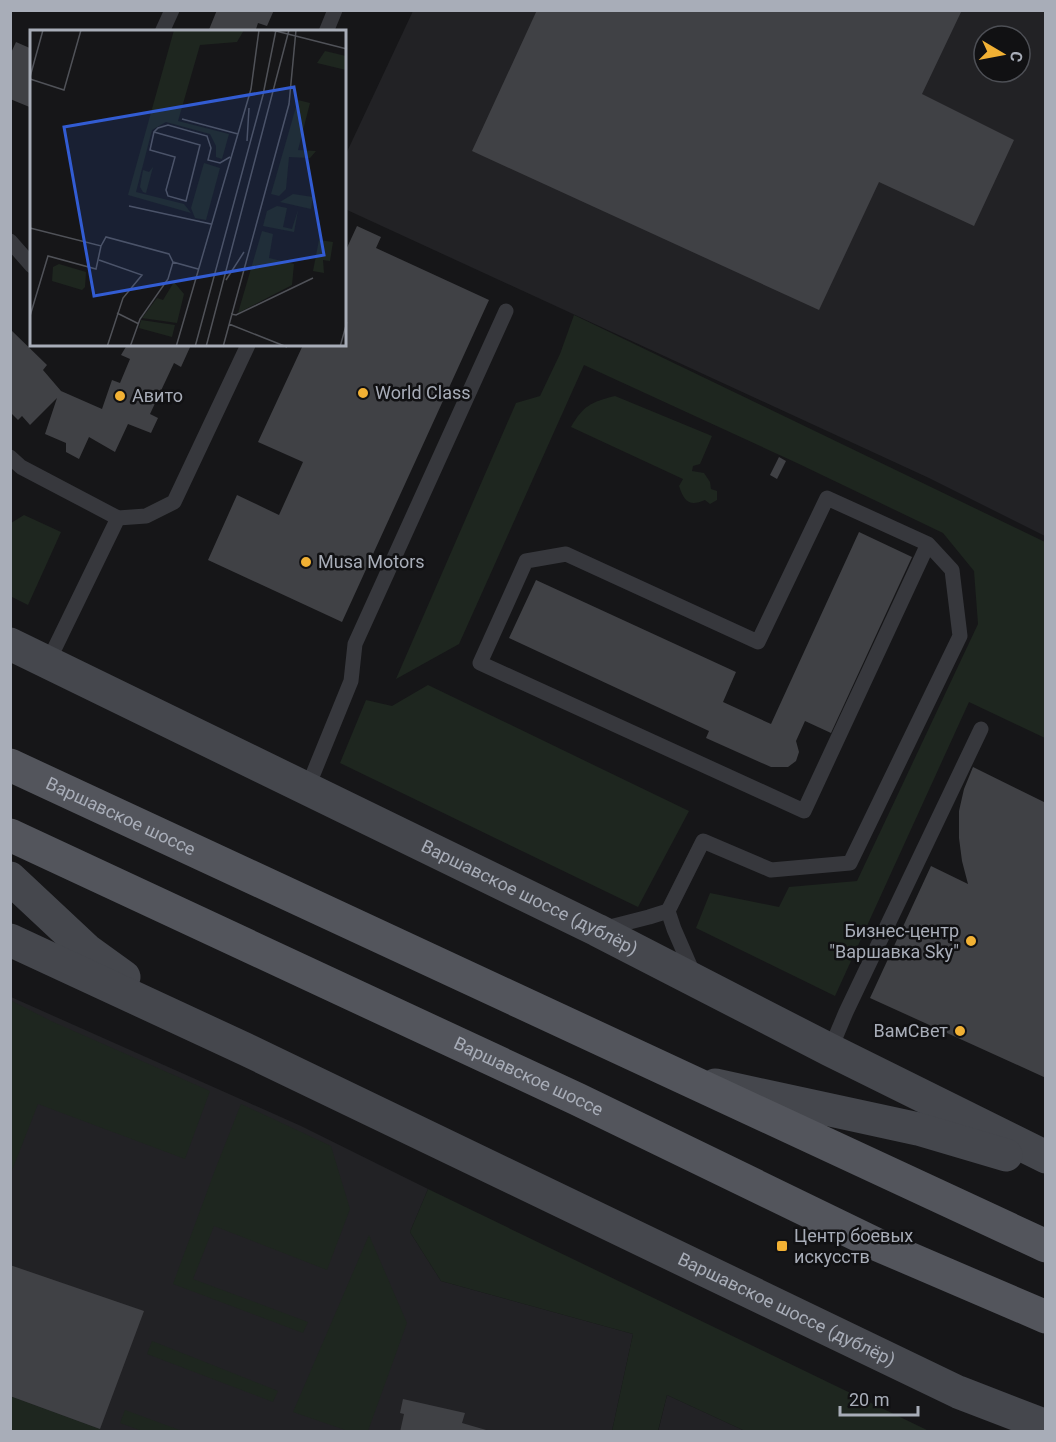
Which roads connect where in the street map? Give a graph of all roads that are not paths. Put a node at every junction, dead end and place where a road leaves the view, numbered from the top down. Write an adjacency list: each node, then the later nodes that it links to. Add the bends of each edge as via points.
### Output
1 (172, 10): 3 (lane)
2 (335, 10): 4 (lane)
3 (163, 30)
4 (327, 30)
5 (10, 241): 6 (lane)
6 (30, 264)
7 (506, 311): 16 (lane, via 355,644 351,681)
8 (248, 346): 10 (lane, via 174,502 146,516)
9 (10, 457): 10 (lane, via 21,467)
10 (118, 518): 13 (lane)
11 (928, 544): 11 (lane, via 826,498 758,642 566,554 526,561 480,663 804,811); 19 (lane, via 952,570 960,636 850,863 771,870 703,841)
12 (10, 644): 13 (main road, Варшавское шоссе (дублёр))
13 (48, 662): 16 (main road, Варшавское шоссе (дублёр))
14 (981, 729): 24 (lane)
15 (10, 765): 25 (main road, Варшавское шоссе)
16 (307, 789): 20 (main road, Варшавское шоссе (дублёр))
17 (10, 835): 29 (main road, Варшавское шоссе, via 576,1099 878,1245)
18 (10, 878): 23 (main road, via 88,951 143,990)
19 (668, 910): 20 (lane); 22 (lane)
20 (597, 930): 22 (main road, Варшавское шоссе (дублёр))
21 (10, 940): 23 (main road, Варшавское шоссе (дублёр))
22 (696, 980): 24 (main road, Варшавское шоссе (дублёр))
23 (245, 1049): 30 (main road, Варшавское шоссе (дублёр), via 958,1392)
24 (830, 1050): 26 (main road, Варшавское шоссе (дублёр))
25 (685, 1078): 27 (main road, via 918,1129); 28 (main road, Варшавское шоссе)
26 (1046, 1157)
27 (1046, 1166)
28 (1046, 1246)
29 (1046, 1317)
30 (1046, 1426)

